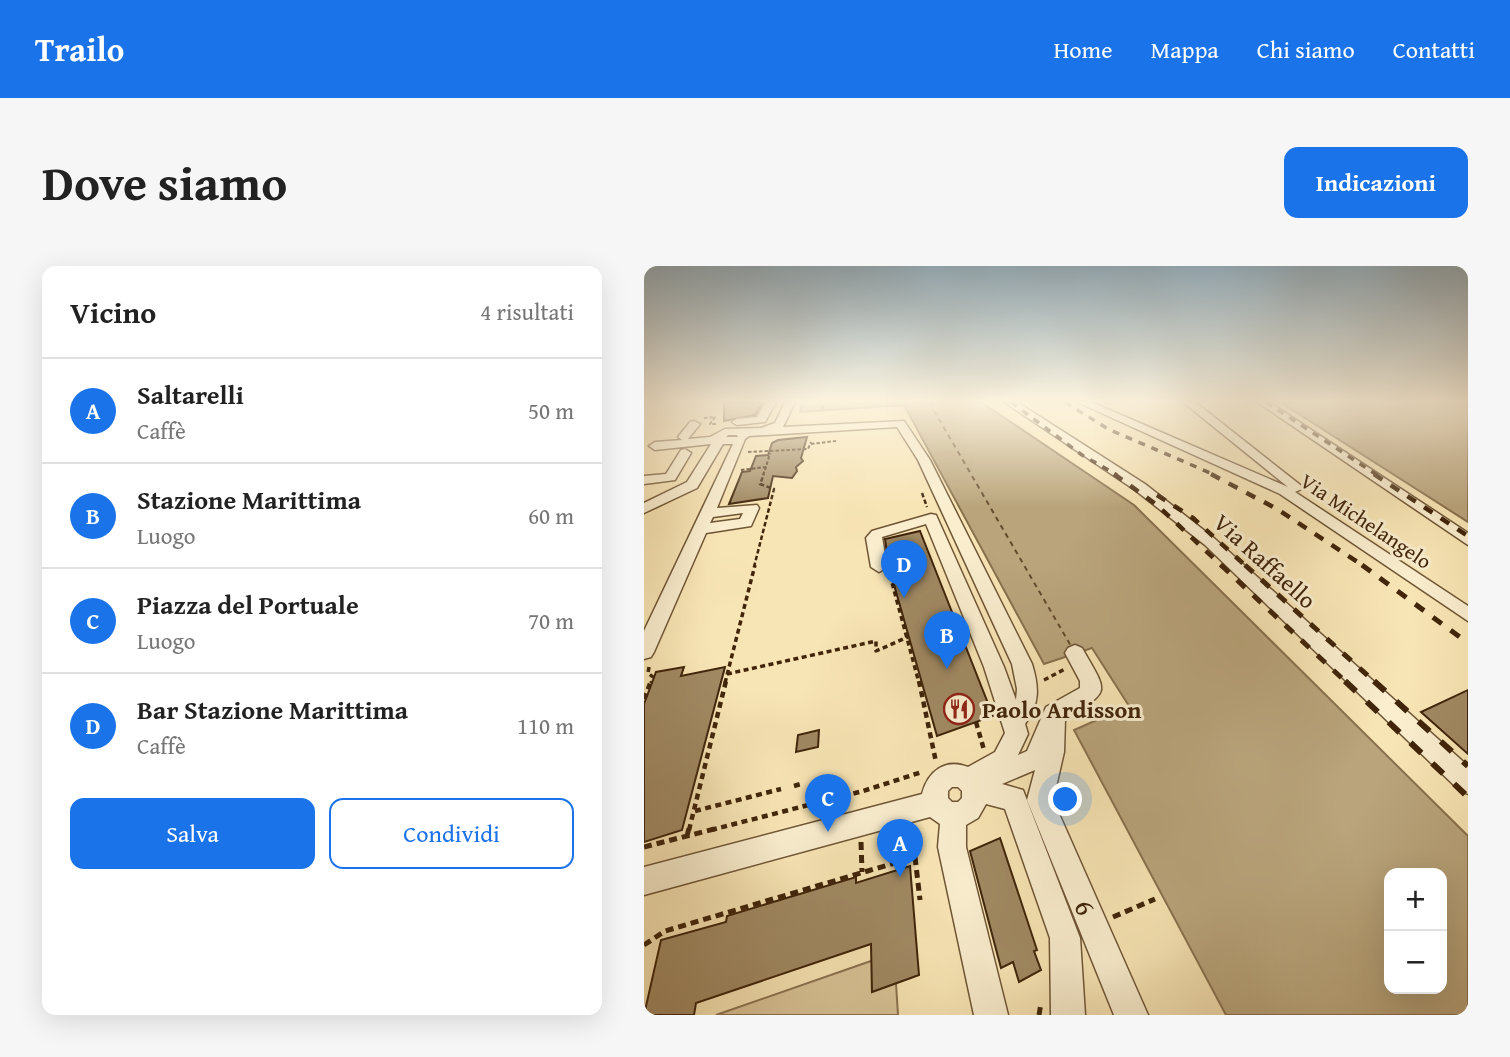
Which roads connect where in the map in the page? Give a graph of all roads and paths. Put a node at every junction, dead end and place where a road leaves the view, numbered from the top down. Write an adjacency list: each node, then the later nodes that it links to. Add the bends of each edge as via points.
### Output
1 (684, 437): 12 (lane); 13 (lane)
2 (725, 437): 12 (path)
3 (734, 437): 12 (lane)
4 (741, 437): 12 (lane)
5 (741, 437): 12 (lane)
6 (812, 437): 15 (path, via 808,449)
7 (909, 437): 32 (lane, via 1023,664 1029,695 1025,710)
8 (1063, 437): 35 (lane, Via Raffaello, via 1140,487 1210,542)
9 (1162, 437): 21 (lane, Via Michelangelo, via 1284,491)
10 (1232, 437): 21 (lane, via 1318,505)
11 (1314, 437): 23 (lane)
12 (729, 440): 13 (lane); 15 (path); 16 (path); 18 (lane); 19 (lane, via 692,485); 20 (lane)
13 (650, 446)
14 (685, 453): 17 (lane, via 670,477)
15 (771, 453): 16 (path)
16 (766, 467): 29 (path, via 760,484 774,489)
17 (644, 480)
18 (699, 491)
19 (644, 509)
20 (706, 513): 22 (lane); 22 (lane, via 755,501 746,523)
21 (1335, 524): 25 (lane, Via Michelangelo)
22 (699, 529): 27 (lane)
23 (1468, 540)
24 (879, 566): 26 (path, via 887,565); 32 (lane, via 877,534 931,518)
25 (1468, 615)
26 (908, 637): 29 (path, via 876,651 876,641); 34 (path)
27 (644, 652)
28 (1075, 653): 30 (lane, via 1091,692)
29 (727, 674): 42 (path)
30 (1054, 714): 37 (lane, via 1037,759); 50 (lane, 6, via 1052,752 1040,800)
31 (976, 722): 33 (path)
32 (1013, 722): 37 (lane, via 1017,734 1005,757)
33 (985, 751)
34 (937, 767)
35 (1468, 782)
36 (804, 783): 38 (path)
37 (973, 784): 41 (lane, via 970,806); 41 (lane, via 957,775 942,781 934,796); 49 (lane, via 1014,799 1065,938)
38 (794, 786)
39 (781, 789): 42 (path)
40 (863, 791): 43 (path)
41 (945, 809): 45 (lane); 48 (lane)
42 (695, 811): 43 (path)
43 (687, 836): 44 (path)
44 (644, 847)
45 (644, 881)
46 (920, 901): 47 (path, via 915,856 665,931)
47 (644, 945)
48 (991, 1015)
49 (1068, 1015)
50 (1131, 1015)

